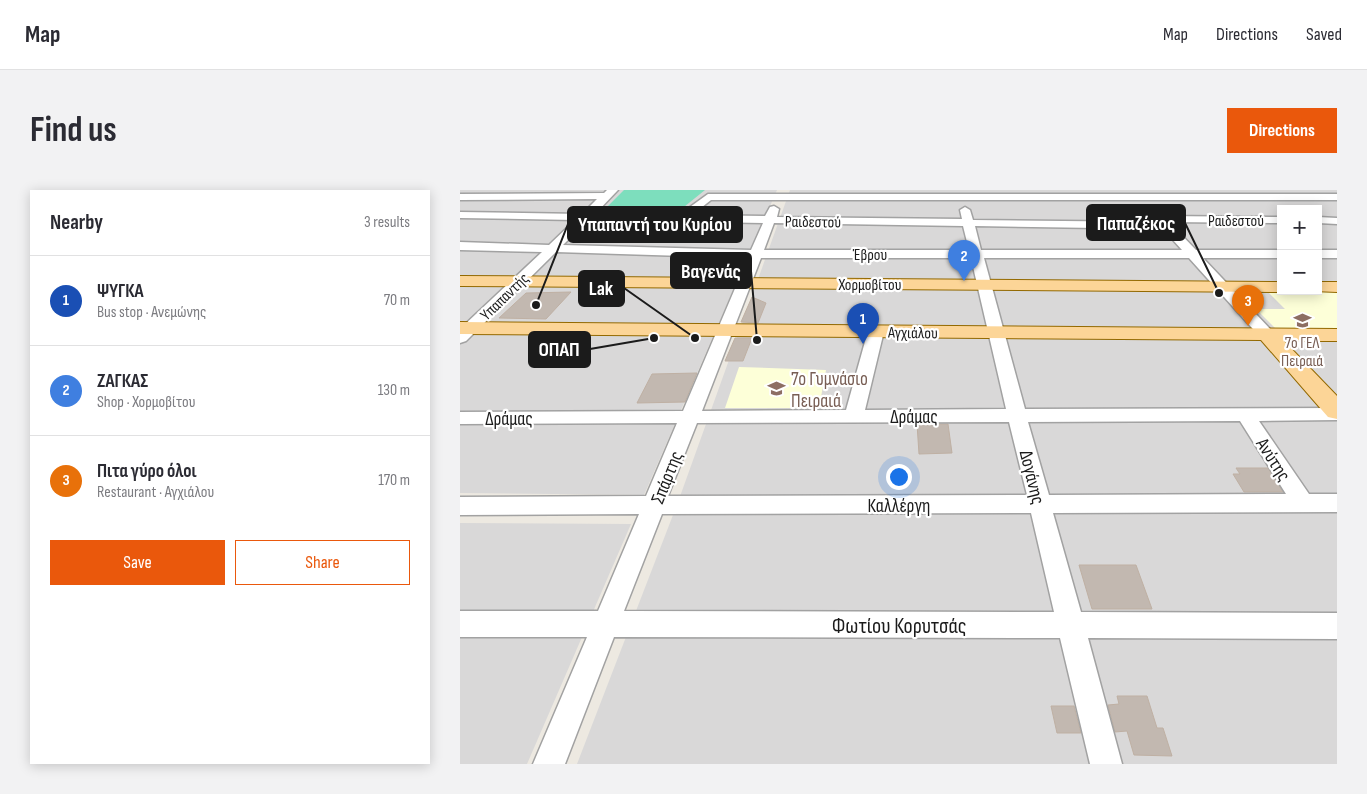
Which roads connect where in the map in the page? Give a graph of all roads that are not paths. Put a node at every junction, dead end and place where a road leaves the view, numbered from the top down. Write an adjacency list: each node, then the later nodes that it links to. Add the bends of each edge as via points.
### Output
1 (1314, 190): 7 (street)
2 (610, 193): 6 (street); 11 (street, Υπαπαντής)
3 (780, 194): 4 (street); 12 (street, via 708,197); 13 (street, Σπάρτης)
4 (961, 194): 5 (street); 17 (street, Δογάνης)
5 (1137, 194): 7 (street); 18 (street)
6 (460, 197)
7 (1325, 197): 8 (street); 9 (street)
8 (1337, 197)
9 (1337, 204)
10 (460, 215): 11 (street, Ραιδεστού)
11 (588, 216): 12 (street, Ραιδεστού); 20 (street, Υπαπαντής)
12 (682, 218): 13 (street, Ραιδεστού)
13 (770, 220): 17 (street, Ραιδεστού); 21 (street, Σπάρτης)
14 (1277, 220): 18 (street, Ραιδεστού)
15 (1322, 220): 16 (street)
16 (1337, 220)
17 (968, 222): 18 (street, Ραιδεστού); 22 (street, Δογάνης)
18 (1163, 222): 26 (street)
19 (460, 246): 20 (street, Έβρου)
20 (554, 247): 21 (street, Έβρου); 28 (street, Υπαπαντής)
21 (756, 254): 22 (street, Έβρου); 29 (street, Σπάρτης)
22 (976, 254): 26 (street, Έβρου); 30 (street, Δογάνης)
23 (1277, 254): 26 (street, Έβρου)
24 (1322, 254): 25 (street)
25 (1337, 254)
26 (1194, 255): 31 (street)
27 (460, 281): 28 (main road, Χορμοβίτου)
28 (518, 282): 29 (main road, Χορμοβίτου); 36 (street, Υπαπαντής)
29 (744, 283): 30 (main road, Χορμοβίτου); 35 (street, Σπάρτης)
30 (984, 285): 31 (main road, Χορμοβίτου); 38 (street, Δογάνης)
31 (1223, 286): 32 (main road, Χορμοβίτου); 39 (street)
32 (1277, 287)
33 (1322, 287): 34 (main road)
34 (1337, 287)
35 (725, 330): 36 (main road, Αγχιάλου); 37 (main road, Αγχιάλου); 45 (street, Σπάρτης)
36 (464, 331)
37 (876, 331): 38 (main road, Αγχιάλου); 44 (street)
38 (996, 332): 39 (main road, Αγχιάλου); 43 (street, Δογάνης)
39 (1267, 335): 40 (main road, Αγχιάλου); 41 (main road)
40 (1337, 335)
41 (1337, 412): 42 (street, Δράμας)
42 (1245, 414): 43 (street, Δράμας); 47 (street, Ανύτης)
43 (1017, 415): 44 (street, Δράμας); 49 (street, Δογάνης)
44 (854, 416): 45 (street, Δράμας)
45 (690, 417): 46 (street, Δράμας); 50 (street, Σπάρτης)
46 (460, 418)
47 (1302, 503): 48 (street, Καλλέργη); 49 (street, Καλλέργη)
48 (1337, 503)
49 (1040, 504): 50 (street, Καλλέργη); 54 (street, Δογάνης)
50 (654, 505): 51 (street, Καλλέργη); 53 (street, Σπάρτης)
51 (460, 506)
52 (460, 624): 53 (street, Φωτίου Κορυτσάς)
53 (606, 625): 54 (street, Φωτίου Κορυτσάς); 56 (street, Σπάρτης)
54 (1071, 626): 55 (street, Φωτίου Κορυτσάς); 57 (street, Δογάνης)
55 (1337, 626)
56 (549, 764)
57 (1106, 764)

